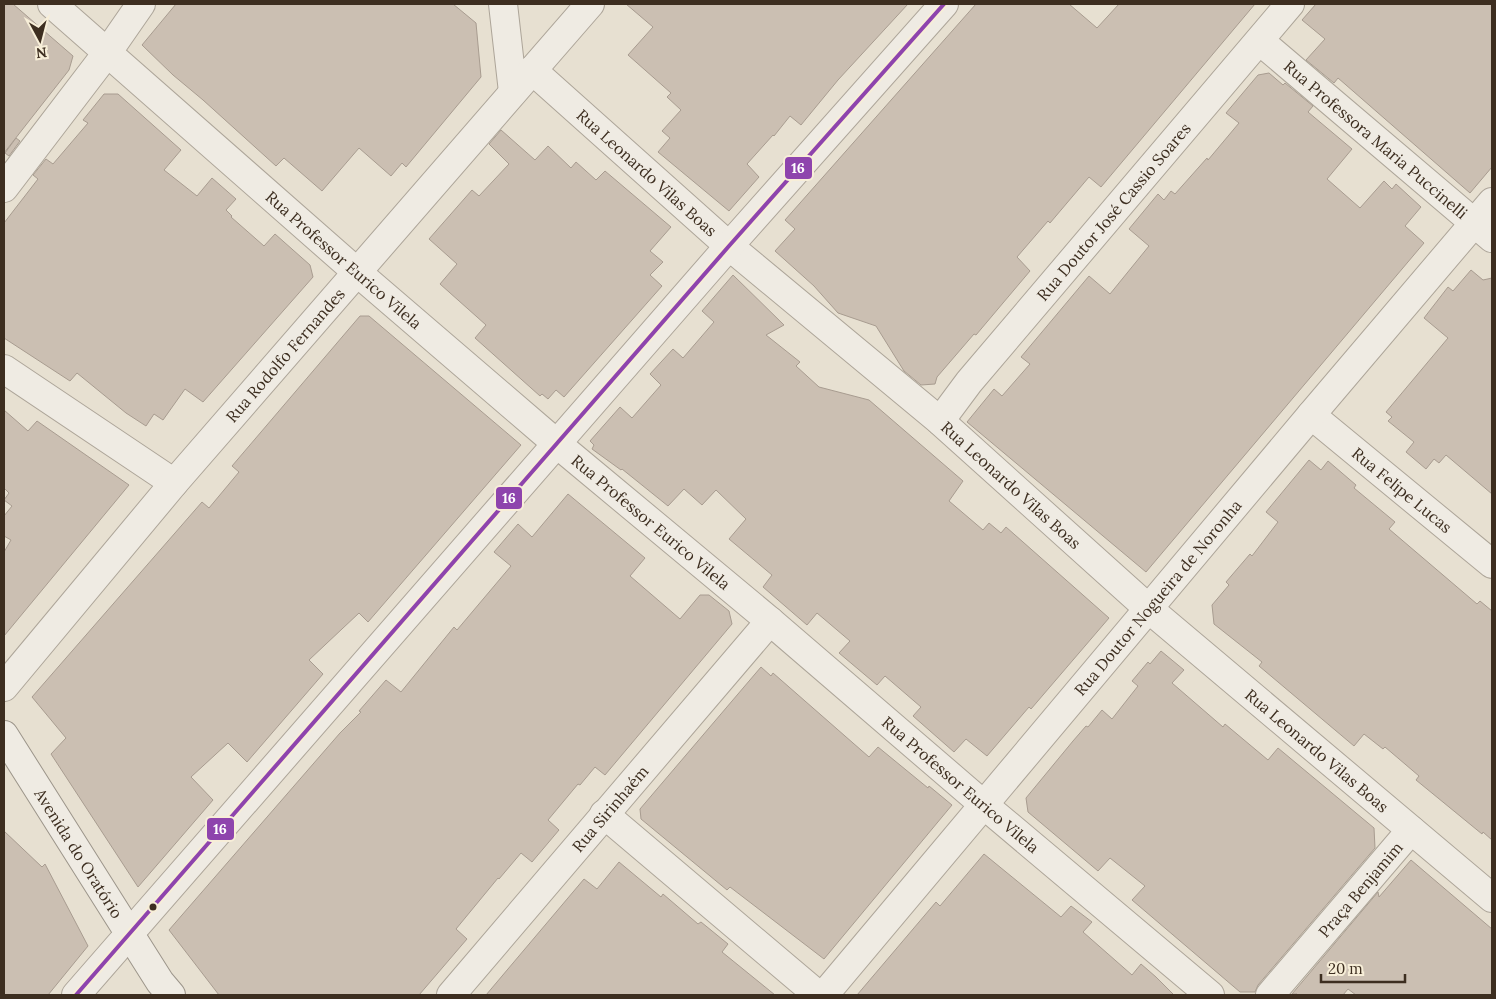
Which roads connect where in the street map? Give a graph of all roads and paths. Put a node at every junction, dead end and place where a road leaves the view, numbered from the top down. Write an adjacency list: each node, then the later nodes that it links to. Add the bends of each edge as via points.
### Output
1 (52, 4): 8 (street, Rua Professor Eurico Vilela)
2 (142, 4): 8 (street)
3 (503, 4): 10 (street)
4 (590, 4): 9 (street, Rua Rodolfo Fernandes)
5 (944, 4): 14 (street)
6 (1290, 4): 7 (street, Rua Doutor José Cassio Soares)
7 (1260, 41): 13 (street, Rua Professora Maria Puccinelli); 18 (street, Rua Doutor José Cassio Soares, via 969,382)
8 (107, 53): 11 (street); 15 (street, Rua Professor Eurico Vilela)
9 (532, 70): 10 (street, Rua Rodolfo Fernandes); 14 (street, Rua Leonardo Vilas Boas)
10 (513, 92): 15 (street, Rua Rodolfo Fernandes)
11 (4, 188)
12 (1492, 202): 13 (street, Rua Doutor Nogueira de Noronha)
13 (1483, 231): 17 (street, Rua Doutor Nogueira de Noronha)
14 (728, 246): 18 (street, Rua Leonardo Vilas Boas); 19 (street)
15 (358, 274): 19 (street, Rua Professor Eurico Vilela); 20 (street, Rua Rodolfo Fernandes)
16 (4, 369): 20 (street)
17 (1311, 415): 21 (street, Rua Felipe Lucas); 22 (street, Rua Doutor Nogueira de Noronha)
18 (940, 421): 22 (street, Rua Leonardo Vilas Boas)
19 (556, 443): 23 (street, Rua Professor Eurico Vilela); 30 (street)
20 (174, 483): 24 (street, Rua Rodolfo Fernandes)
21 (1492, 564)
22 (1149, 609): 26 (street, Rua Doutor Nogueira de Noronha); 28 (street, Rua Leonardo Vilas Boas)
23 (770, 622): 26 (street, Rua Professor Eurico Vilela); 27 (street, Rua Sirinhaém)
24 (4, 686)
25 (4, 735): 30 (street, Avenida do Oratório)
26 (984, 805): 35 (street, Rua Doutor Nogueira de Noronha); 36 (street, Rua Professor Eurico Vilela)
27 (604, 814): 33 (street, Rua Sirinhaém); 34 (street)
28 (1411, 830): 29 (street, Rua Leonardo Vilas Boas); 37 (street, Praça Benjamim)
29 (1492, 898)
30 (130, 934): 31 (street); 32 (street, Avenida do Oratório)
31 (76, 995)
32 (171, 995)
33 (451, 995)
34 (818, 995)
35 (824, 995)
36 (1210, 995)
37 (1270, 995)

